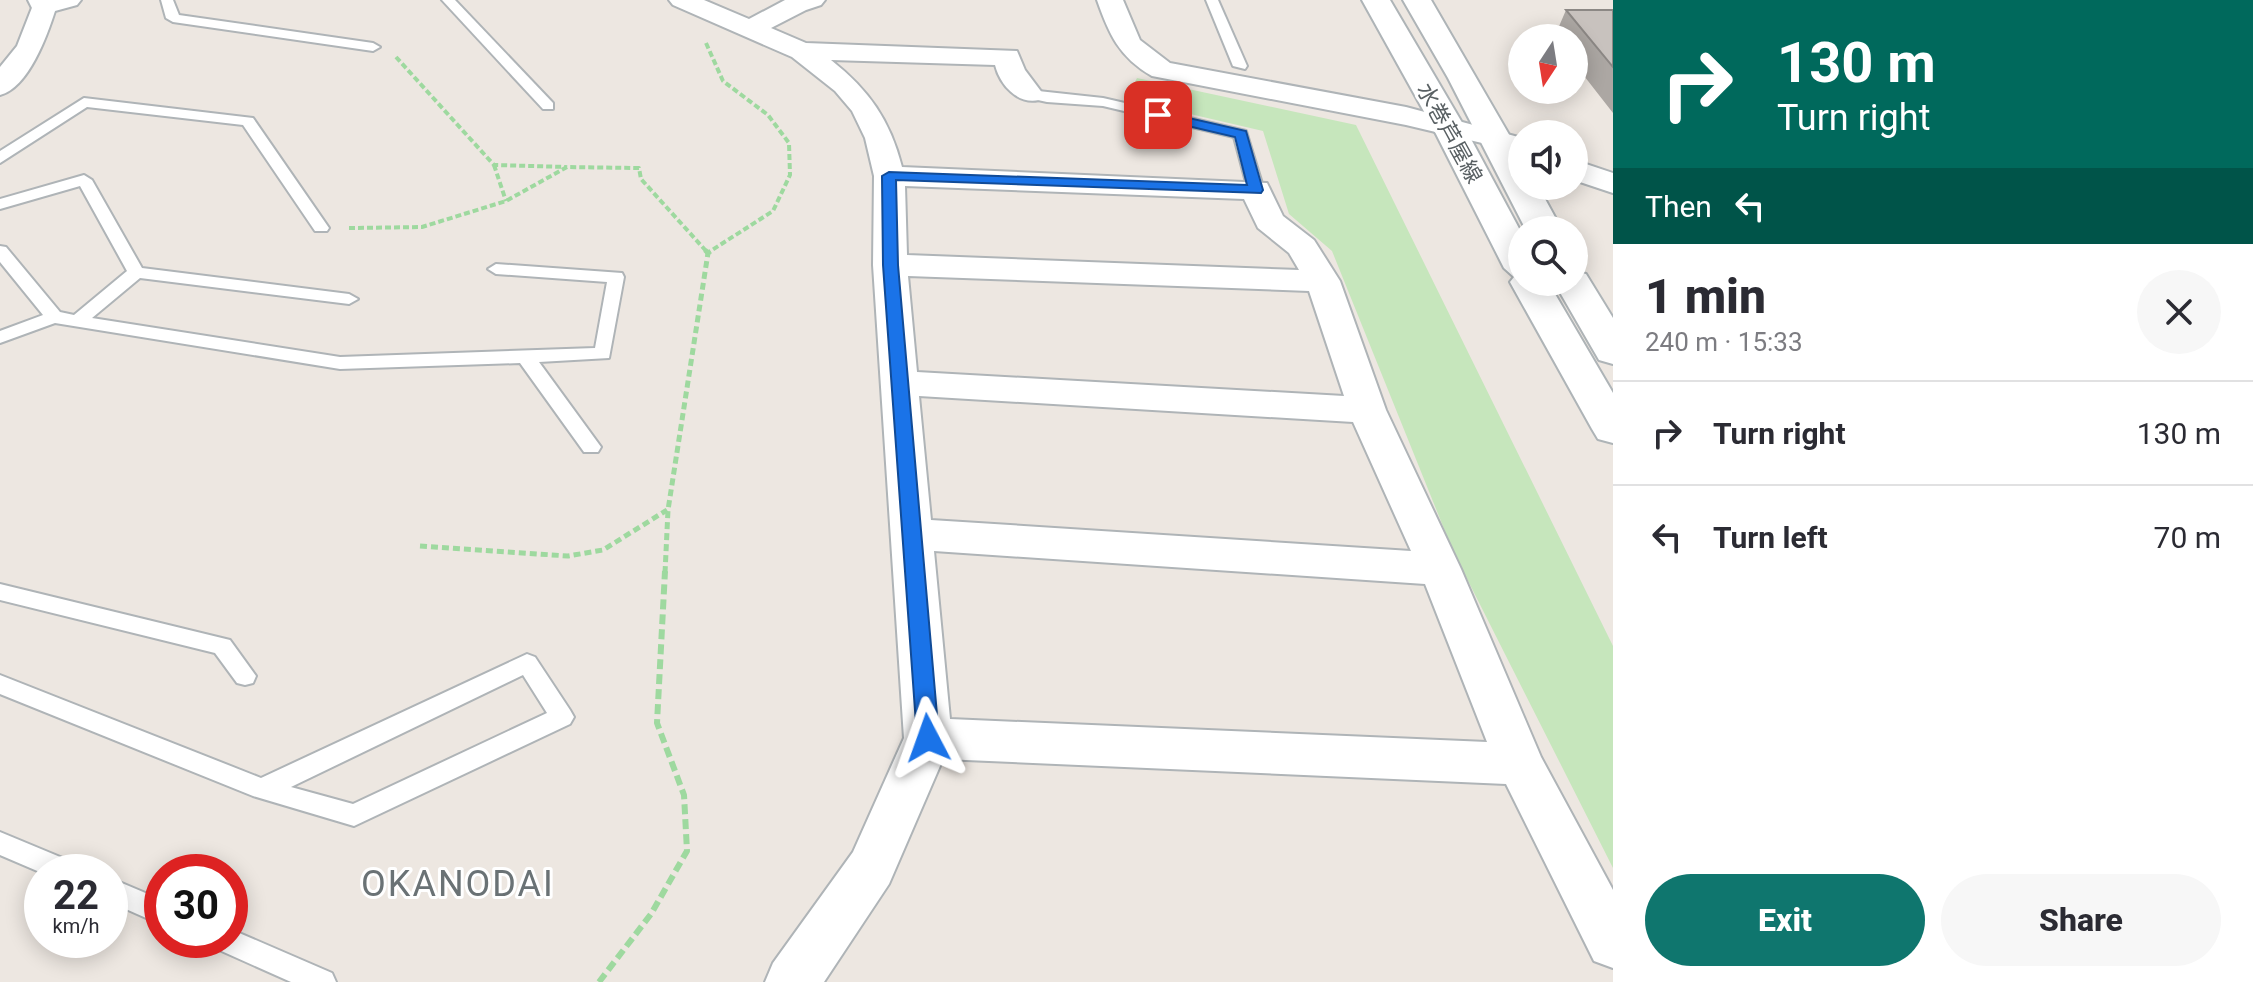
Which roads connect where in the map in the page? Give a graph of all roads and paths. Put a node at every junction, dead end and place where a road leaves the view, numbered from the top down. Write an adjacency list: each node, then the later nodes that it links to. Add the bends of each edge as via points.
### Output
1 (167, 0): 12 (lane, via 173,18)
2 (448, 0): 17 (lane)
3 (682, 0): 10 (street)
4 (812, 0): 11 (street)
5 (1110, 0): 18 (street, via 1127,45 1138,58 1162,70)
6 (1212, 0): 14 (lane)
7 (1376, 0): 18 (main road, 水巻芦屋線)
8 (1417, 0): 19 (main road, 水巻芦屋線)
9 (51, 2): 15 (street, via 30,47)
10 (716, 14): 11 (street); 33 (path, via 698,24 723,81 768,115 789,143 790,175 773,211)
11 (748, 30): 13 (street)
12 (373, 47): 21 (path, via 398,58)
13 (802, 51): 16 (street, via 1007,57 1011,72); 24 (street, via 865,108 880,138)
14 (1240, 66)
15 (0, 86)
16 (1029, 94): 26 (lane, via 1103,102 1241,134)
17 (548, 106)
18 (1448, 126): 19 (street); 31 (main road, 水巻芦屋線)
19 (1507, 143): 29 (main road, 水巻芦屋線)
20 (0, 158): 30 (lane, via 84,102 248,121)
21 (494, 165): 22 (path); 27 (path)
22 (567, 167): 27 (path); 33 (path, via 639,168 641,179)
23 (1588, 175): 25 (street)
24 (889, 176): 26 (street); 34 (street)
25 (1611, 184)
26 (1256, 190): 37 (street, via 1269,221 1302,247)
27 (506, 201): 30 (path, via 422,227)
28 (0, 204): 36 (lane, via 84,180)
29 (1538, 216)
30 (321, 228)
31 (1508, 241)
32 (0, 251): 41 (lane)
33 (708, 253): 50 (path)
34 (890, 265): 37 (street); 46 (street)
35 (496, 269): 45 (lane, via 616,277 603,354)
36 (136, 272): 40 (lane); 42 (lane)
37 (1323, 281): 47 (street)
38 (1537, 296): 48 (main road)
39 (1581, 296): 44 (main road)
40 (349, 299)
41 (54, 317): 42 (lane); 43 (lane)
42 (77, 321): 45 (lane, via 340,363)
43 (0, 337)
44 (1613, 351)
45 (525, 356): 49 (lane)
46 (900, 383): 47 (street); 51 (street)
47 (1367, 410): 53 (street)
48 (1613, 429)
49 (591, 447)
50 (668, 510): 52 (path, via 603,550 568,556); 65 (path, via 657,723 684,795 687,851 651,914)
51 (913, 534): 53 (street); 57 (street)
52 (420, 546)
53 (1440, 569): 58 (street)
54 (0, 592): 55 (lane, via 222,646)
55 (245, 676)
56 (0, 684): 59 (lane)
57 (928, 738): 58 (street); 66 (street, via 871,868)
58 (1520, 764): 62 (street)
59 (262, 789): 59 (lane, via 354,815 562,717 527,663)
60 (0, 843): 61 (lane)
61 (26, 854)
62 (1613, 943)
63 (248, 950): 64 (lane)
64 (322, 982)
65 (599, 982)
66 (792, 982)

